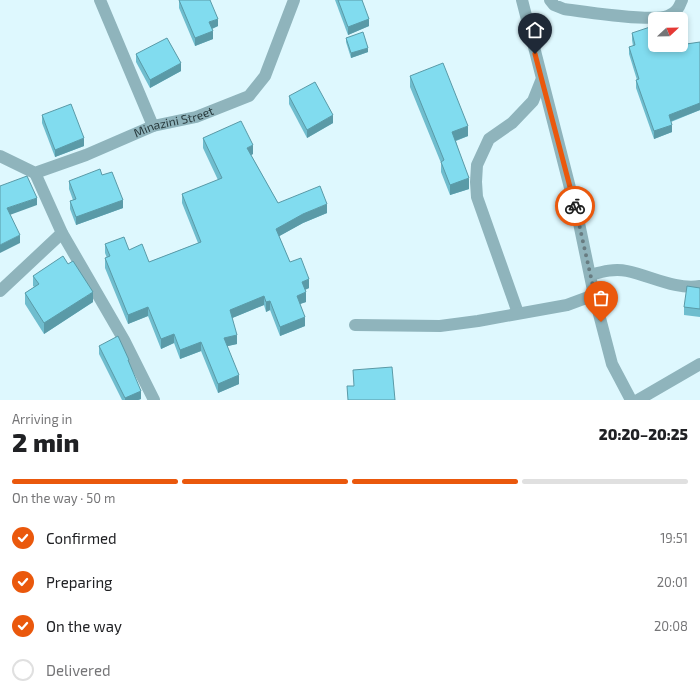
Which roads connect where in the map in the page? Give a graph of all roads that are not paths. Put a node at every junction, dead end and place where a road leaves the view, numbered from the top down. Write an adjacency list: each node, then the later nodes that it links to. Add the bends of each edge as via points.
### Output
1 (100, 0): 7 (street)
2 (294, 0): 7 (street, Minazini Street, via 265,76 249,96 196,117)
3 (522, 0): 6 (street)
4 (550, 0): 5 (street, via 554,5 564,9 640,17 667,16 676,12)
5 (682, 0)
6 (541, 81): 11 (street); 15 (street, via 533,101 512,123 489,139 477,165 478,197)
7 (153, 126): 9 (street, Minazini Street, via 86,155)
8 (0, 156): 9 (street)
9 (35, 173): 10 (street)
10 (62, 233): 13 (street); 18 (street, via 124,340)
11 (590, 275): 12 (street, via 609,270 626,271 681,287); 14 (street)
12 (700, 286)
13 (0, 290)
14 (594, 295): 15 (street, via 567,305); 19 (street, via 612,364)
15 (518, 313): 16 (street, via 440,326)
16 (356, 325)
17 (700, 364): 20 (street)
18 (154, 400)
19 (631, 400)
20 (638, 400)

